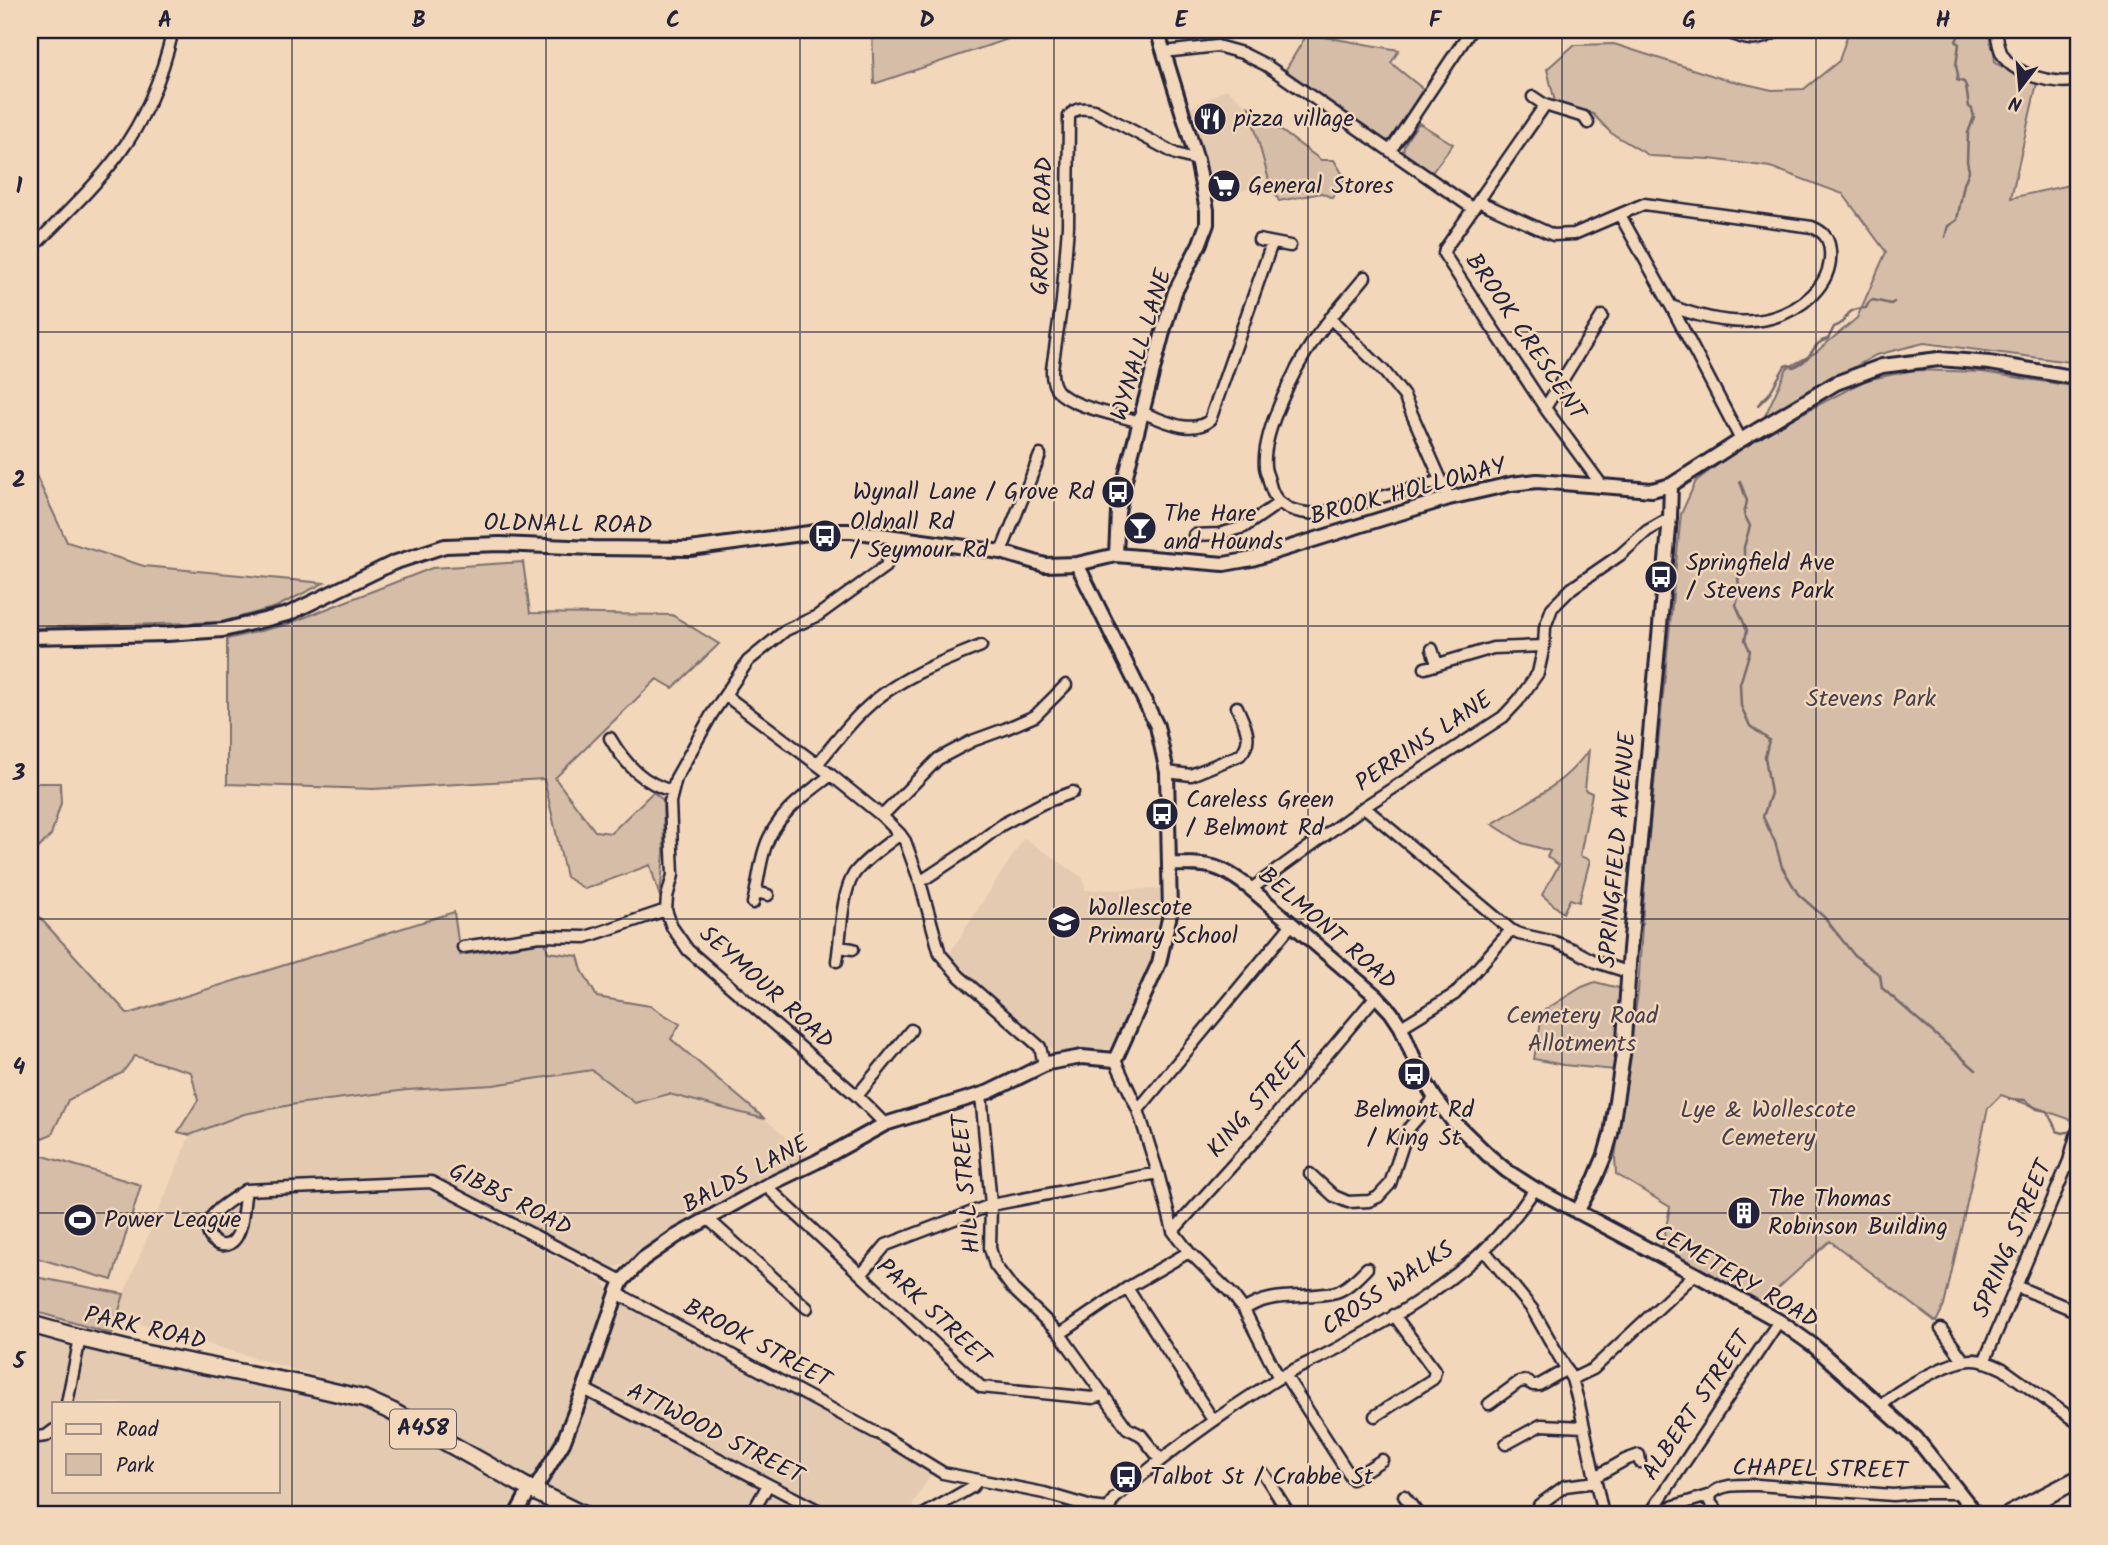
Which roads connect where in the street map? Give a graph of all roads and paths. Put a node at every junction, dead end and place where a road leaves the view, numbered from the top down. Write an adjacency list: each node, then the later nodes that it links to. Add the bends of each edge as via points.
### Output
1 (173, 30): 19 (street, via 152,95 120,153)
2 (1157, 30): 7 (street, WYNALL LANE)
3 (1471, 30): 12 (street)
4 (1724, 30): 5 (street, via 1753,41)
5 (1779, 30)
6 (1996, 30): 8 (street, via 2001,52 2017,68 2057,82)
7 (1164, 52): 12 (street, via 1217,46 1242,53); 13 (street, WYNALL LANE)
8 (2078, 80)
9 (1533, 97): 10 (street)
10 (1545, 105): 11 (street, via 1584,117); 14 (street)
11 (1588, 123)
12 (1390, 151): 14 (street)
13 (1197, 160): 26 (street, WYNALL LANE, via 1207,224 1175,292); 26 (street, GROVE ROAD, via 1176,155 1094,110 1083,108 1069,116 1068,226 1052,378 1058,391 1071,400)
14 (1475, 205): 15 (street, via 1553,235 1574,234); 25 (street, BROOK CRESCENT, via 1444,254)
15 (1620, 215): 21 (street); 21 (street, via 1644,204 1812,227 1829,243 1823,282 1788,312 1733,322)
16 (1259, 240): 17 (street)
17 (1272, 243): 18 (street); 26 (street, via 1210,420 1202,427 1187,428)
18 (1290, 246)
19 (30, 250)
20 (1365, 277): 23 (street)
21 (1671, 306): 27 (street)
22 (1602, 316): 25 (street, via 1600,328)
23 (1330, 318): 29 (street, via 1404,396); 33 (street, via 1287,389 1270,430 1265,466)
24 (2078, 378): 27 (street, via 1938,359 1882,366 1836,383)
25 (1545, 408): 31 (street, BROOK CRESCENT)
26 (1141, 417): 38 (street, WYNALL LANE, via 1118,512)
27 (1741, 440): 30 (street)
28 (1036, 460): 37 (street)
29 (1441, 481): 32 (street); 33 (street, via 1318,514)
30 (1671, 485): 31 (street, BROOK HOLLOWAY, via 1652,490); 34 (street, SPRINGFIELD AVENUE)
31 (1603, 486): 32 (street, BROOK HOLLOWAY, via 1536,481)
32 (1449, 498): 38 (street, BROOK HOLLOWAY, via 1224,564)
33 (1279, 503): 35 (street, via 1244,527)
34 (1670, 518): 42 (street, PERRINS LANE, via 1572,588 1552,608); 71 (street, SPRINGFIELD AVENUE)
35 (1194, 535)
36 (894, 537): 37 (street, OLDNALL ROAD); 40 (street, OLDNALL ROAD, via 824,531 690,548 445,546 393,563 288,614 223,630); 47 (street, via 886,566 817,616 786,630 748,662)
37 (1001, 552): 39 (street, OLDNALL ROAD, via 1045,565)
38 (1116, 555): 39 (street, OLDNALL ROAD)
39 (1076, 564): 51 (street, via 1157,726)
40 (30, 637)
41 (973, 646): 50 (street, via 892,688 864,710)
42 (1544, 646): 44 (street, via 1493,648); 55 (street, PERRINS LANE, via 1538,673 1503,717)
43 (1432, 649): 44 (street)
44 (1437, 664): 45 (street)
45 (1425, 668)
46 (1063, 692): 56 (street, via 1035,716 938,759)
47 (725, 695): 50 (street); 53 (street)
48 (1237, 708): 51 (street, via 1249,738 1240,755 1191,775)
49 (610, 745): 53 (street, via 653,786)
50 (817, 764): 52 (street)
51 (1167, 772): 58 (street)
52 (831, 775): 56 (street); 61 (street, via 778,822 766,845)
53 (672, 791): 64 (street, via 673,875)
54 (1068, 797): 59 (street, via 1003,824)
55 (1364, 807): 60 (street, PERRINS LANE); 66 (street)
56 (882, 816): 57 (street)
57 (900, 834): 59 (street); 68 (street, via 854,874)
58 (1169, 864): 60 (street, BELMONT ROAD, via 1213,865); 75 (street, via 1170,914 1159,963)
59 (920, 882): 76 (street, via 940,954 1040,1047)
60 (1251, 889): 65 (street, BELMONT ROAD)
61 (756, 892): 62 (street); 63 (street)
62 (768, 895)
63 (753, 903)
64 (666, 910): 67 (street, via 586,937 540,936); 78 (street, SEYMOUR ROAD, via 688,950)
65 (1292, 924): 72 (street, BELMONT ROAD); 80 (street)
66 (1511, 930): 71 (street, via 1555,942); 73 (street, via 1455,994)
67 (463, 947)
68 (839, 947): 69 (street); 70 (street)
69 (853, 949)
70 (837, 961)
71 (1628, 972): 89 (street, SPRINGFIELD AVENUE, via 1623,1055 1611,1134)
72 (1376, 996): 73 (street, BELMONT ROAD); 91 (street, KING STREET)
73 (1401, 1027): 79 (street, BELMONT ROAD)
74 (911, 1030): 78 (street)
75 (1115, 1060): 76 (street, BALDS LANE, via 1082,1058); 80 (street)
76 (1044, 1064): 77 (street, BALDS LANE)
77 (981, 1094): 81 (street, BALDS LANE); 88 (street, HILL STREET)
78 (857, 1096): 81 (street, SEYMOUR ROAD)
79 (1435, 1098): 84 (street, via 1408,1129 1390,1184 1378,1196 1348,1202); 86 (street, BELMONT ROAD, via 1472,1140)
80 (1138, 1110): 83 (street)
81 (885, 1124): 85 (street, BALDS LANE)
82 (2077, 1132): 97 (street, SPRING STREET)
83 (1158, 1173): 88 (street); 91 (street)
84 (1310, 1174)
85 (766, 1185): 90 (street, BALDS LANE); 96 (street, PARK STREET)
86 (1535, 1189): 89 (street, BELMONT ROAD); 92 (street, CROSS WALKS)
87 (246, 1190): 87 (street, via 209,1221 210,1239 218,1245 235,1239); 98 (street, GIBBS ROAD, via 431,1182)
88 (991, 1206): 96 (street, via 886,1245); 107 (street, HILL STREET, via 990,1248 995,1265)
89 (1577, 1212): 95 (street, CEMETERY ROAD)
90 (707, 1218): 98 (street, BALDS LANE, via 643,1259); 100 (street)
91 (1173, 1231): 93 (street)
92 (1484, 1250): 103 (street, CROSS WALKS); 111 (street, via 1532,1309)
93 (1189, 1252): 99 (street); 101 (street)
94 (1367, 1268): 101 (street, via 1339,1292 1268,1299)
95 (1695, 1274): 104 (street, CEMETERY ROAD); 113 (street, via 1593,1369)
96 (862, 1275): 115 (street, PARK STREET, via 981,1387 1093,1398)
97 (2016, 1286): 102 (street); 110 (street, SPRING STREET)
98 (620, 1287): 114 (street, BALDS LANE); 132 (street, BROOK STREET, via 937,1471)
99 (1127, 1288): 107 (street); 120 (street)
100 (807, 1308)
101 (1244, 1310): 112 (street)
102 (2078, 1312)
103 (1394, 1315): 112 (street, CROSS WALKS); 119 (street, via 1435,1371 1433,1379)
104 (1779, 1321): 118 (street, CEMETERY ROAD); 149 (street, ALBERT STREET)
105 (30, 1324): 108 (highway, PARK ROAD / A458)
106 (1941, 1329): 109 (street)
107 (1060, 1334): 115 (street, HILL STREET)
108 (80, 1338): 116 (street); 134 (highway, PARK ROAD / A458, via 364,1399)
109 (1964, 1361): 110 (street); 118 (street, via 1900,1390)
110 (1984, 1362): 121 (street, via 2003,1370)
111 (1567, 1369): 113 (street); 117 (street, via 1539,1385 1519,1382)
112 (1282, 1376): 120 (street, CROSS WALKS); 127 (street, via 1352,1479)
113 (1572, 1379): 122 (street)
114 (584, 1389): 133 (street, ATTWOOD STREET); 134 (street, BALDS LANE, via 563,1443)
115 (1104, 1394): 126 (street, HILL STREET, via 1127,1428 1141,1435)
116 (67, 1402)
117 (1489, 1404)
118 (1881, 1405): 135 (street, CEMETERY ROAD, via 1916,1438)
119 (1375, 1416)
120 (1213, 1420): 126 (street, CROSS WALKS)
121 (2078, 1423)
122 (1584, 1427): 125 (street, via 1541,1425); 130 (street)
123 (52, 1432): 124 (street)
124 (30, 1438)
125 (1506, 1444)
126 (1160, 1459): 140 (street, CROSS WALKS, via 1114,1499)
127 (1382, 1460)
128 (1640, 1462): 130 (street, via 1639,1455 1625,1460)
129 (1264, 1474): 146 (street)
130 (1595, 1479): 138 (street, via 1564,1486); 148 (street)
131 (2078, 1479): 152 (highway)
132 (978, 1480): 139 (street, BROOK STREET, via 1044,1493); 145 (street)
133 (768, 1485): 143 (street); 144 (street, ATTWOOD STREET)
134 (532, 1490): 141 (street, BALDS LANE); 142 (highway, A458)
135 (1959, 1493): 136 (street, CHAPEL STREET, via 1893,1495 1735,1485); 151 (street, CEMETERY ROAD)
136 (1711, 1495): 149 (street, CHAPEL STREET); 150 (street, via 1710,1502)
137 (1404, 1496): 147 (street)
138 (1539, 1505)
139 (1090, 1511): 140 (street, BROOK STREET)
140 (1109, 1512)
141 (516, 1515)
142 (583, 1515)
143 (751, 1515)
144 (827, 1515)
145 (923, 1515)
146 (1290, 1515)
147 (1419, 1515)
148 (1603, 1515)
149 (1647, 1515)
150 (1720, 1515)
151 (1977, 1515)
152 (2009, 1515)

